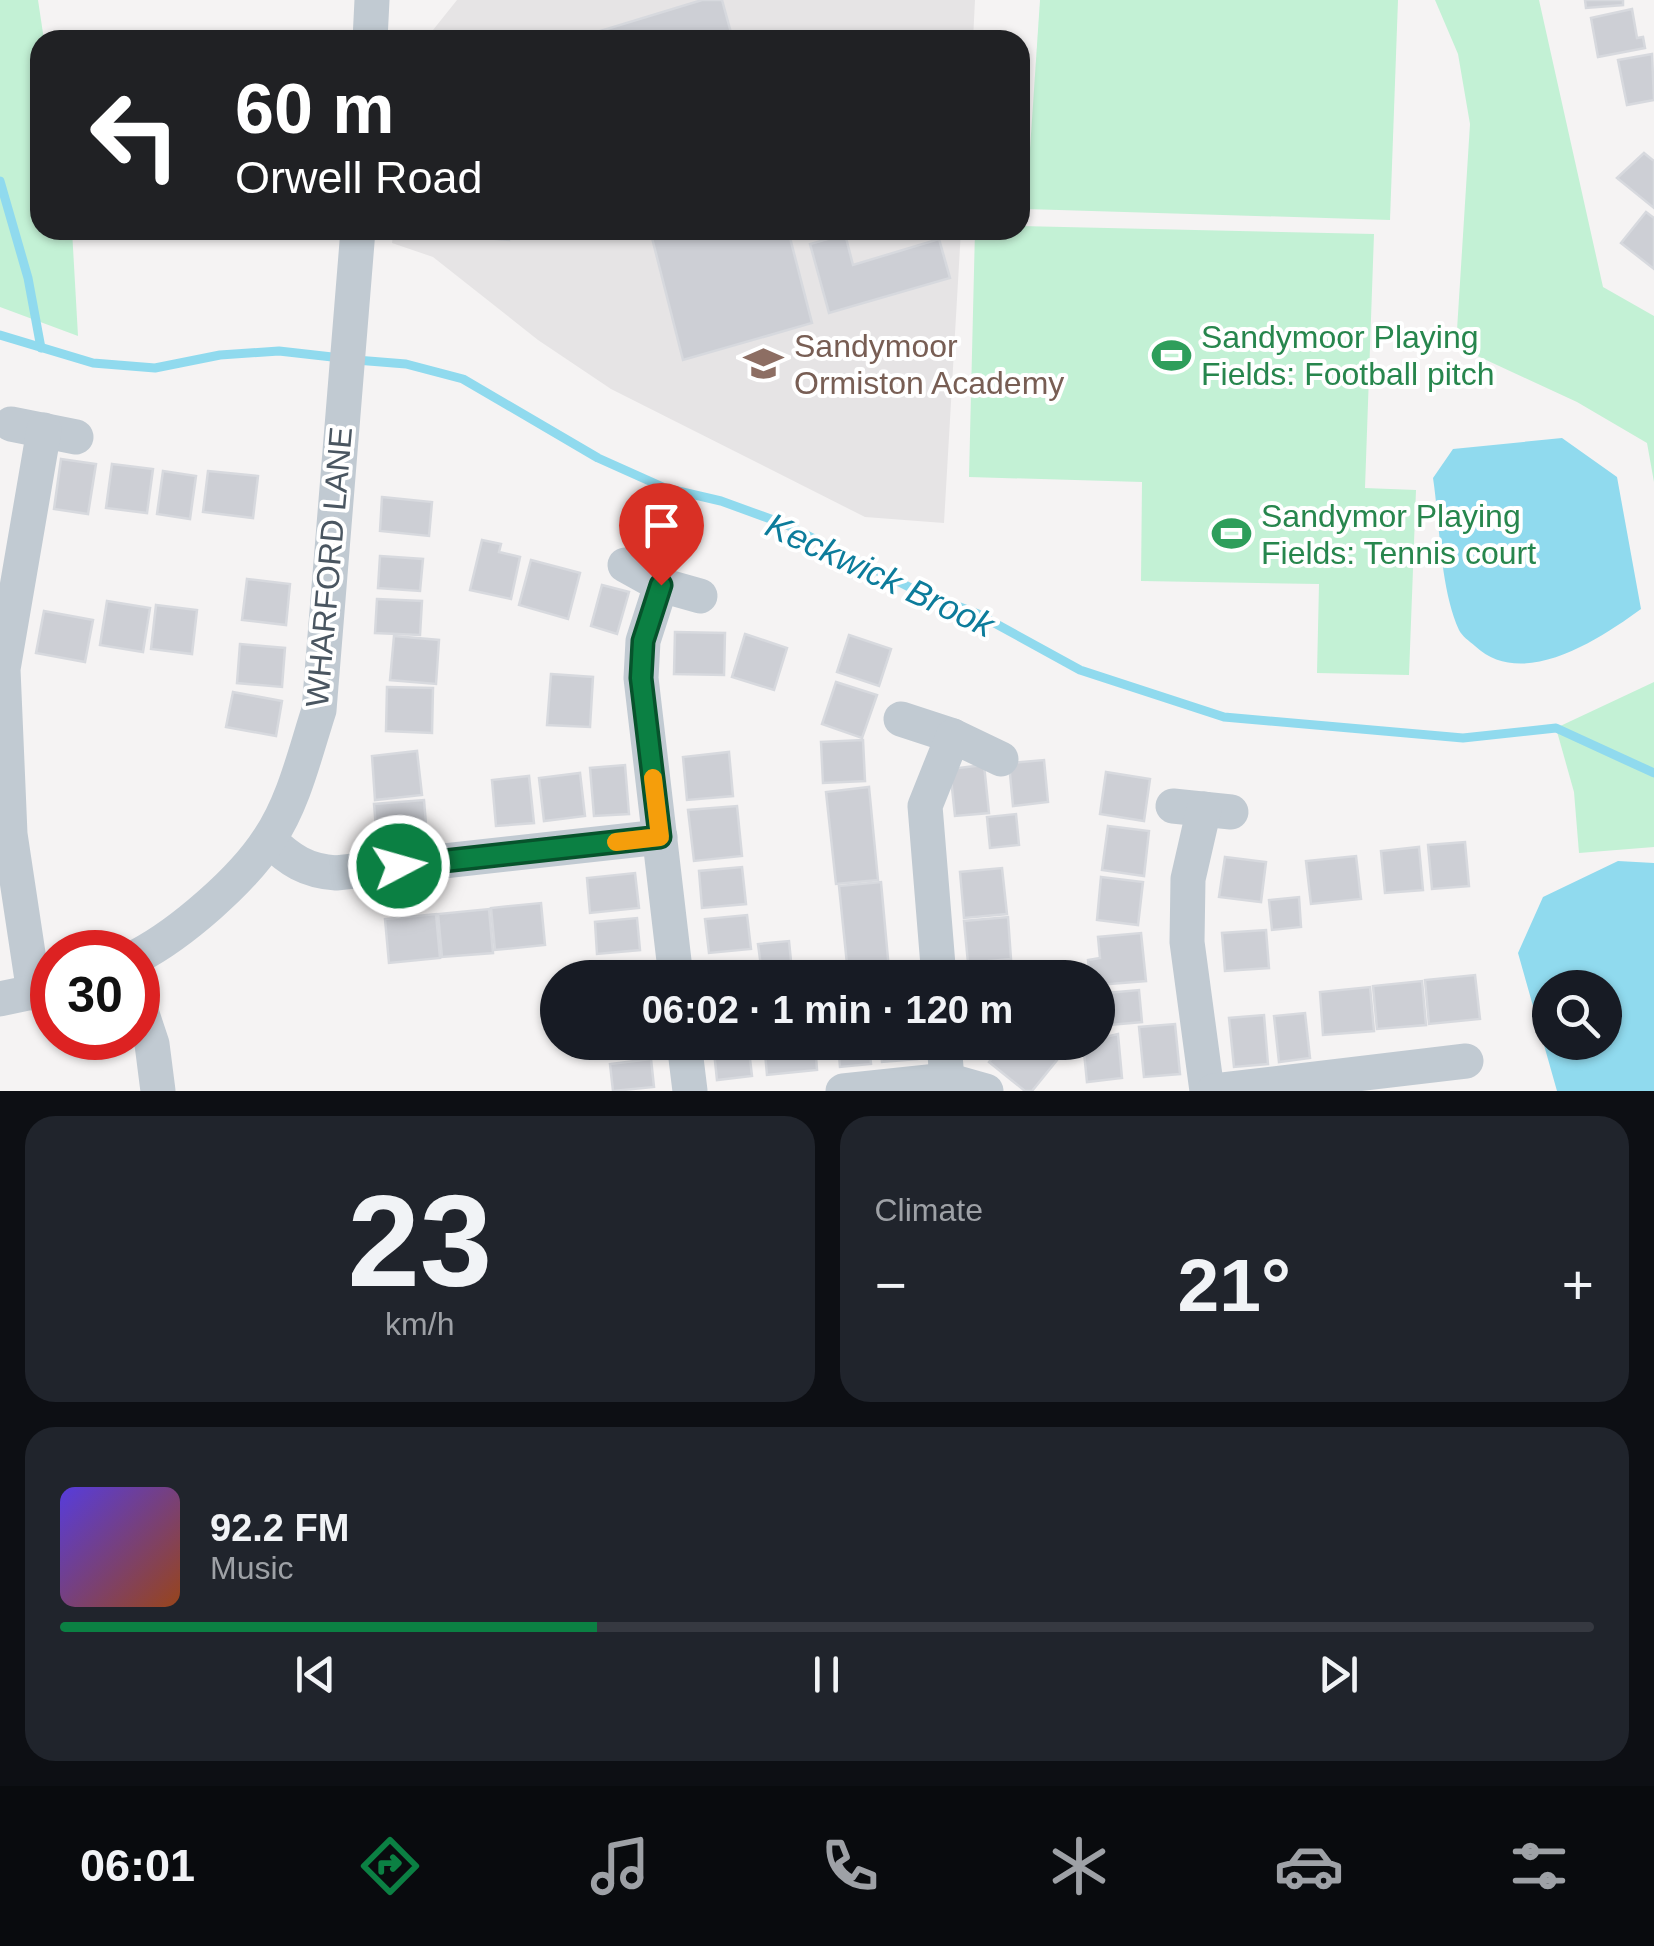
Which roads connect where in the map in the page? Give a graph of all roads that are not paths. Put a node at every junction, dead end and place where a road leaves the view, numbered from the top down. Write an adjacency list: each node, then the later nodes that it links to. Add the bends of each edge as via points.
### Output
1 (372, 0): 2 (street)
2 (370, 30)
3 (357, 240): 14 (street, WHARFORD LANE, via 318,710)
4 (44, 430): 8 (street)
5 (625, 566): 6 (street)
6 (661, 585): 7 (street); 13 (street, via 643,641 641,678)
7 (700, 596)
8 (2, 670): 18 (street, via 10,834)
9 (901, 719): 10 (street)
10 (953, 736): 11 (street); 17 (street, via 925,806)
11 (1001, 759)
12 (1202, 809): 28 (street, via 1188,879 1186,942)
13 (660, 837): 14 (street, via 336,873 288,859); 16 (street)
14 (269, 840): 15 (street, WHARFORD LANE)
15 (160, 944)
16 (674, 960)
17 (938, 960)
18 (29, 994)
19 (154, 1060): 24 (street)
20 (686, 1060): 25 (street)
21 (945, 1060): 23 (street)
22 (1466, 1062): 28 (street)
23 (947, 1080): 26 (street); 27 (street)
24 (158, 1091)
25 (690, 1091)
26 (844, 1091)
27 (986, 1091)
28 (1211, 1091)

